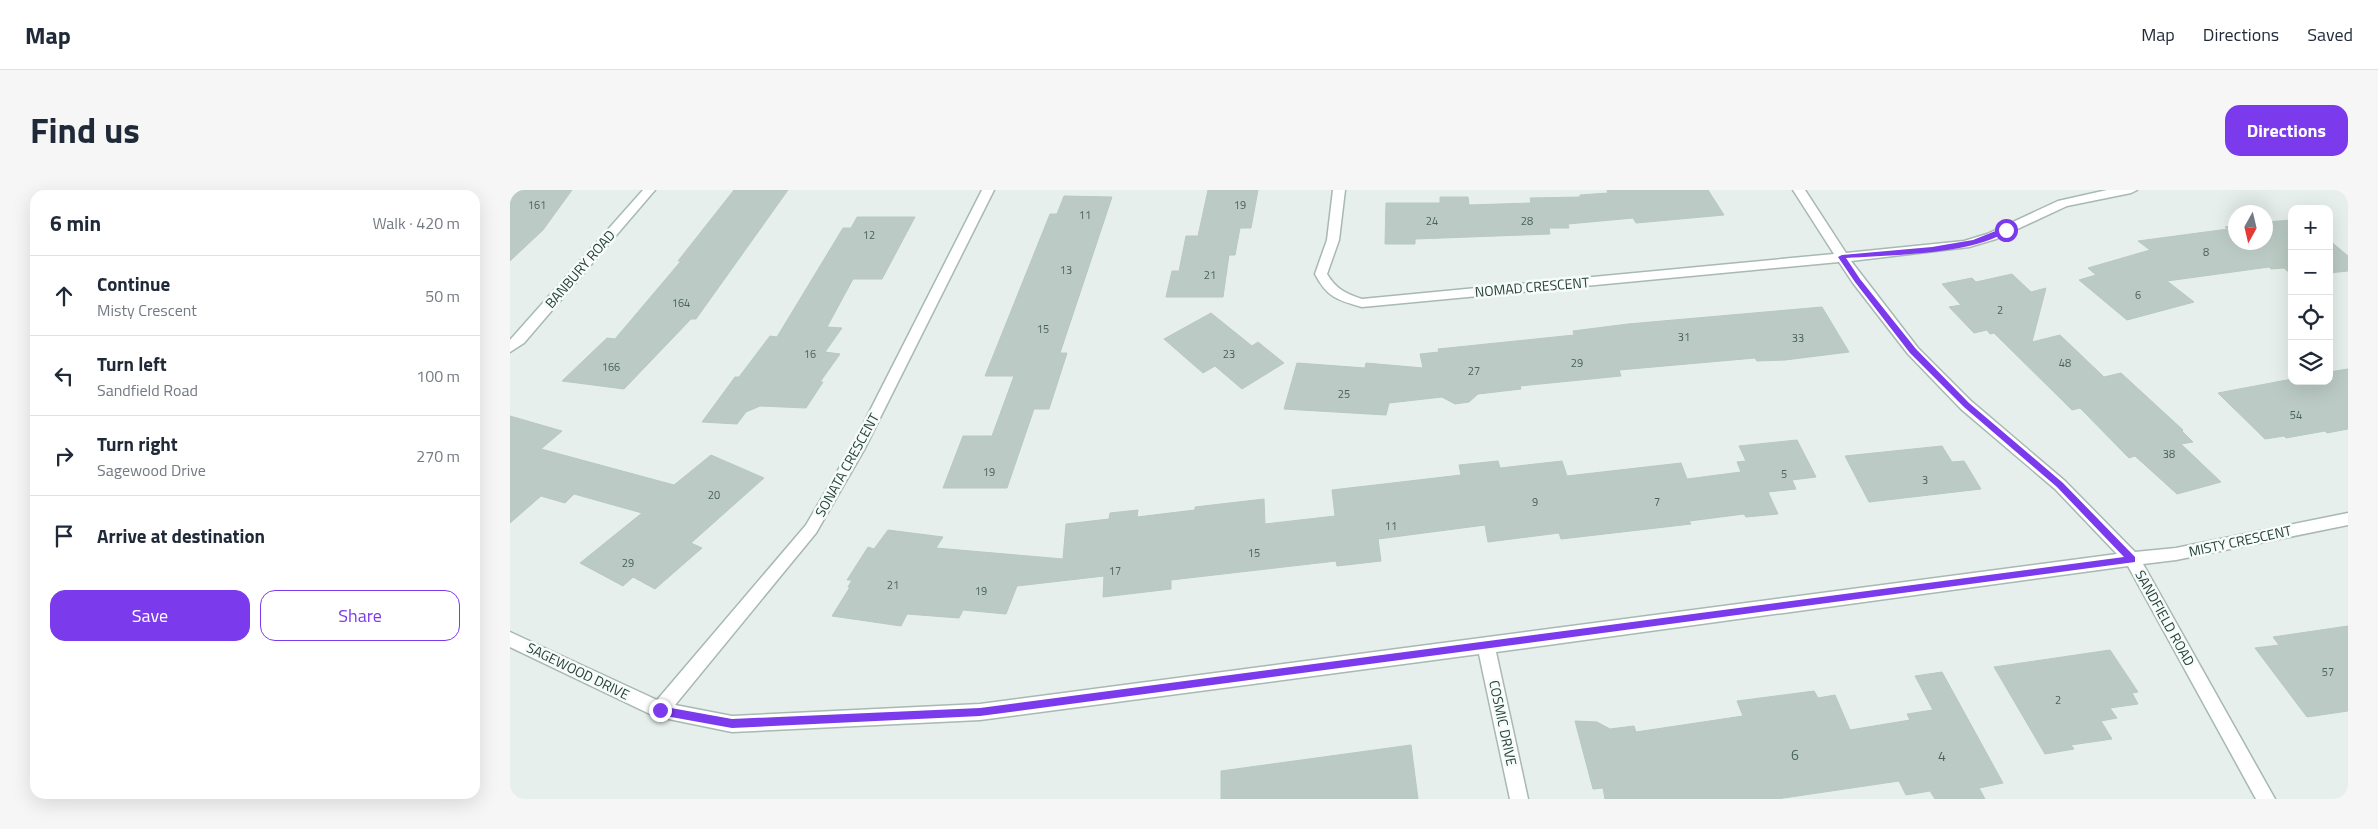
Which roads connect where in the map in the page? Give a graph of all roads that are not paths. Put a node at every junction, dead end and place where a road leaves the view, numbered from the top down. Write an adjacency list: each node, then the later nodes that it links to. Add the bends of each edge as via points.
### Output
1 (649, 190): 7 (street, BANBURY ROAD)
2 (988, 190): 12 (street, SONATA CRESCENT, via 857,450 811,529)
3 (1339, 190): 6 (street, NOMAD CRESCENT, via 1333,240 1321,274 1328,288 1340,298 1362,303)
4 (1800, 190): 6 (street, SANDFIELD ROAD)
5 (2131, 190): 6 (street, via 2073,200 1975,242)
6 (1842, 257): 9 (street, SANDFIELD ROAD, via 1913,351 1966,405 2060,485)
7 (510, 347)
8 (2348, 519): 9 (street, MISTY CRESCENT, via 2176,554)
9 (2132, 559): 11 (street, SAGEWOOD DRIVE); 14 (street, SANDFIELD ROAD)
10 (510, 639): 12 (street, SAGEWOOD DRIVE)
11 (1486, 646): 12 (street, SAGEWOOD DRIVE, via 980,712 732,724); 13 (street, COSMIC DRIVE)
12 (660, 710)
13 (1519, 799)
14 (2266, 799)

